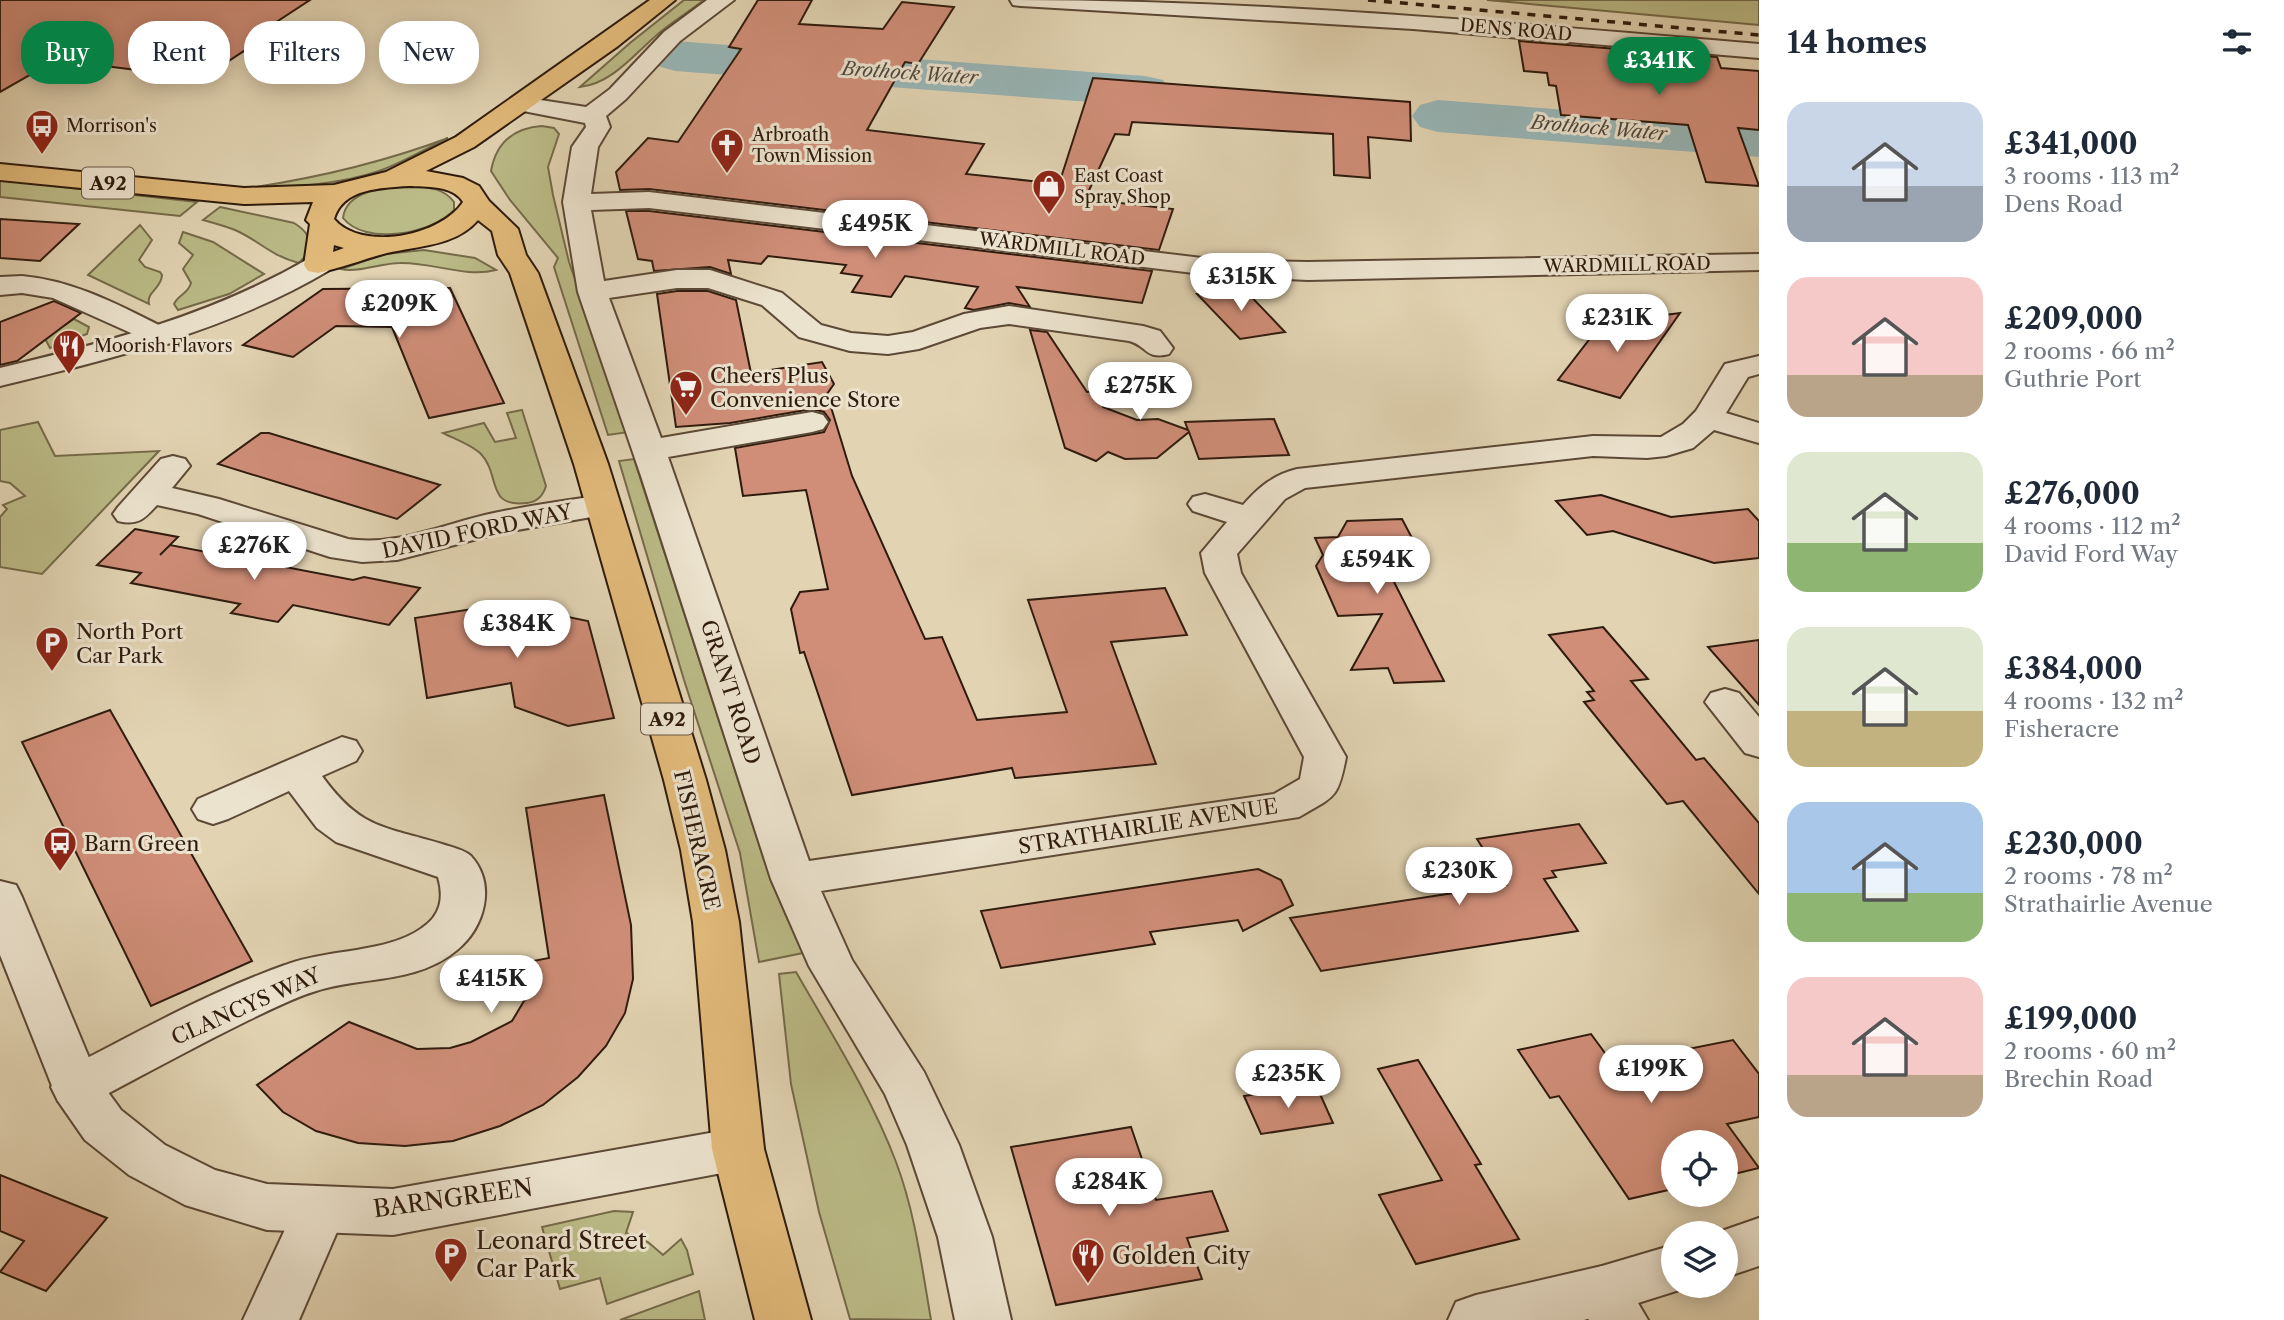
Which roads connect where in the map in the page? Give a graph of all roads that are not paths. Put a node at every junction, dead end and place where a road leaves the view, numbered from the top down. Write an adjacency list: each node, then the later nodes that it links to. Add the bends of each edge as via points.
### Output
1 (664, 0): 5 (main road)
2 (723, 0): 6 (street, via 660,48 620,94)
3 (1021, 0): 4 (street, DENS ROAD, via 1413,22)
4 (1759, 51)
5 (521, 104): 6 (street); 7 (main road)
6 (590, 115): 13 (street, GRANT ROAD, via 598,127 586,147)
7 (465, 142): 9 (main road); 12 (main road)
8 (0, 173): 11 (main road, A92)
9 (391, 178): 10 (main road, A92); 12 (main road, A92, via 444,180)
10 (341, 193): 11 (main road, A92); 14 (main road, A92, via 330,200)
11 (244, 196): 14 (main road, A92)
12 (472, 196): 15 (main road, A92, via 473,213 463,224); 17 (main road, FISHERACRE / A92, via 505,230)
13 (576, 202): 18 (street, WARDMILL ROAD, via 649,200 1219,268 1308,271); 21 (street, GRANT ROAD)
14 (321, 220): 16 (main road, A92, via 343,239); 19 (main road)
15 (422, 240): 16 (main road, A92); 17 (main road, A92)
16 (391, 244): 19 (main road)
17 (493, 251): 32 (main road, FISHERACRE / A92, via 524,273)
18 (1759, 262)
19 (318, 265): 22 (street, via 260,297)
20 (0, 286): 22 (street, via 55,288 78,295)
21 (593, 292): 23 (street, via 677,279 710,279 772,299 810,331 850,342 888,345 919,340 974,320 1009,316 1095,341 1149,337); 29 (street, GRANT ROAD)
22 (159, 337): 25 (street)
23 (1158, 348)
24 (1759, 365): 26 (street, STRATHAIRLIE AVENUE, via 1736,371)
25 (0, 377)
26 (1709, 418): 28 (street); 33 (street, STRATHAIRLIE AVENUE, via 1674,446 1593,446 1297,479 1273,492)
27 (812, 422): 29 (street)
28 (1759, 433)
29 (649, 450): 39 (street, GRANT ROAD)
30 (173, 466): 32 (street, DAVID FORD WAY, via 140,503 206,506 365,553 405,550 496,523)
31 (1205, 504): 33 (street)
32 (603, 505): 42 (main road, FISHERACRE / A92, via 702,850 716,922)
33 (1249, 518): 39 (street, STRATHAIRLIE AVENUE, via 1219,553 1223,573 1325,757 1319,787 1284,807)
34 (1725, 702): 35 (street)
35 (1758, 739)
36 (342, 751): 37 (street)
37 (297, 772): 38 (street); 41 (street, CLANCYS WAY, via 336,822 349,830 455,866 464,898 452,926 425,950 406,957 326,969 247,1000)
38 (213, 809)
39 (793, 879): 50 (street, GRANT ROAD, via 832,966 906,1086 933,1146 965,1237)
40 (0, 897): 41 (street, BARNGREEN)
41 (76, 1087): 43 (street, BARNGREEN, via 103,1125 147,1160 203,1189 267,1208)
42 (738, 1149): 43 (street, BARNGREEN, via 393,1212); 49 (main road, FISHERACRE / A92)
43 (320, 1211): 48 (street)
44 (1759, 1242): 45 (street)
45 (1738, 1249)
46 (1661, 1276): 47 (street)
47 (1611, 1306): 51 (street)
48 (271, 1320)
49 (783, 1320)
50 (983, 1320)
51 (1476, 1320)

